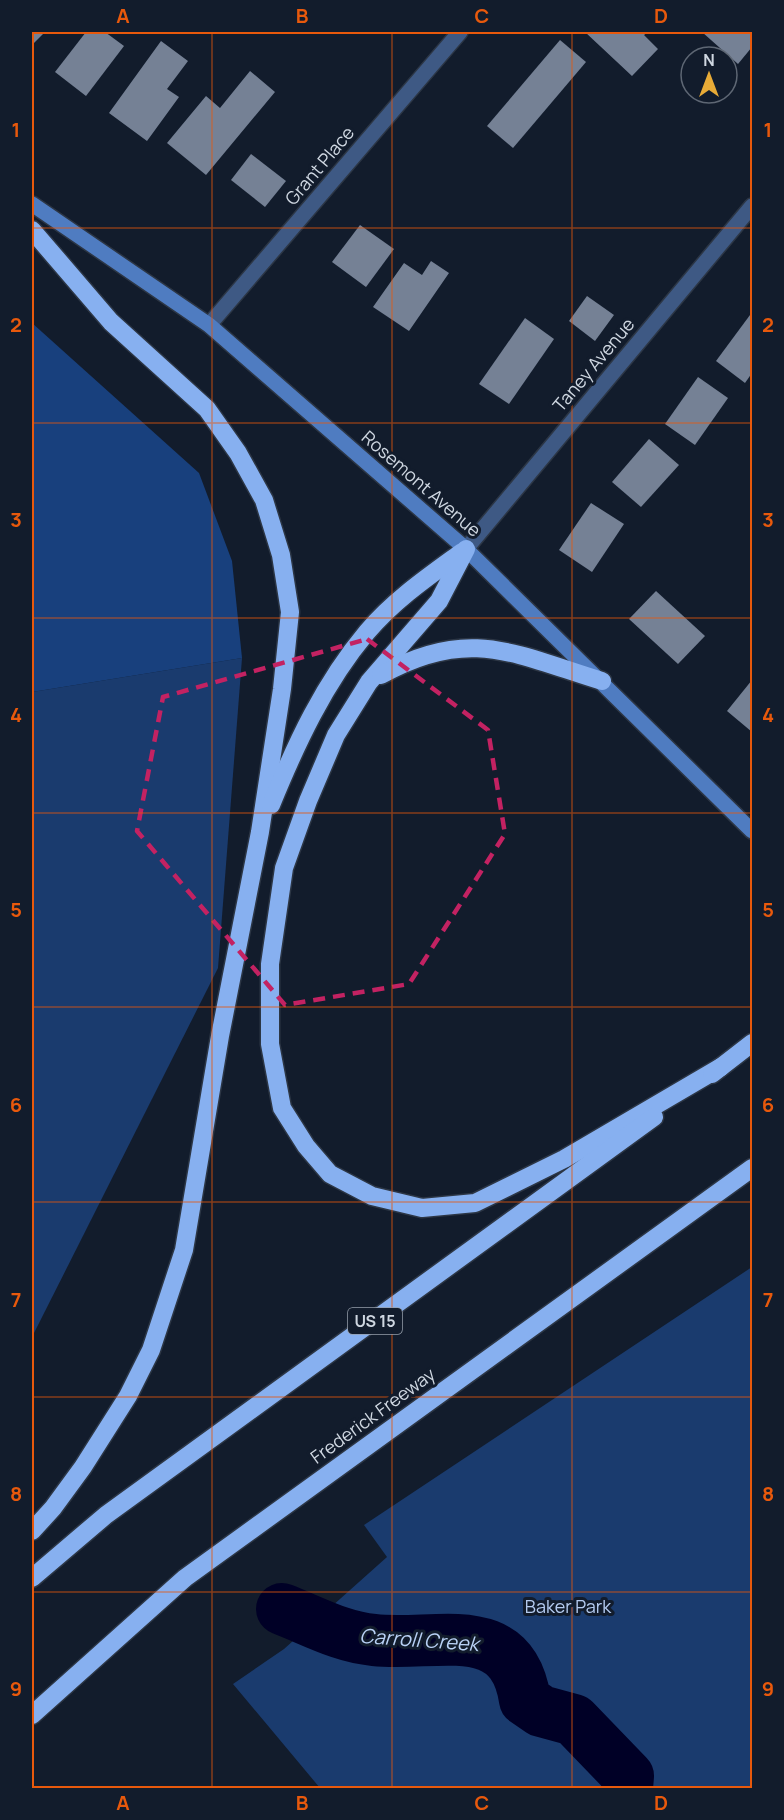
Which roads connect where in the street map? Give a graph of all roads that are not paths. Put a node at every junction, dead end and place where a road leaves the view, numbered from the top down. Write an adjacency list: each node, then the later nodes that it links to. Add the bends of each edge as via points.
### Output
1 (460, 32): 5 (street, Grant Place)
2 (32, 204): 5 (main road, Rosemont Avenue)
3 (753, 206): 6 (street, Taney Avenue)
4 (32, 230): 10 (highway, via 111,322 207,409 264,500 281,555 290,612)
5 (209, 325): 6 (main road, Rosemont Avenue)
6 (466, 549): 7 (main road, Rosemont Avenue); 8 (highway, via 439,601); 10 (highway, via 410,590 368,631 327,687 292,754)
7 (602, 681): 8 (highway, via 492,648 470,646 410,659); 9 (main road, Rosemont Avenue)
8 (369, 682): 12 (highway, via 336,735 284,868 270,964 270,1044 282,1108 330,1174 372,1197 422,1208 475,1203 564,1159)
9 (753, 831)
10 (260, 832): 14 (highway, via 184,1250 172,1289 151,1350 128,1396 77,1475)
11 (753, 1043): 12 (highway, US 15)
12 (721, 1067): 15 (highway, US 15, via 106,1515)
13 (753, 1168): 16 (highway, Frederick Freeway, via 185,1578)
14 (32, 1531)
15 (32, 1578)
16 (32, 1714)

